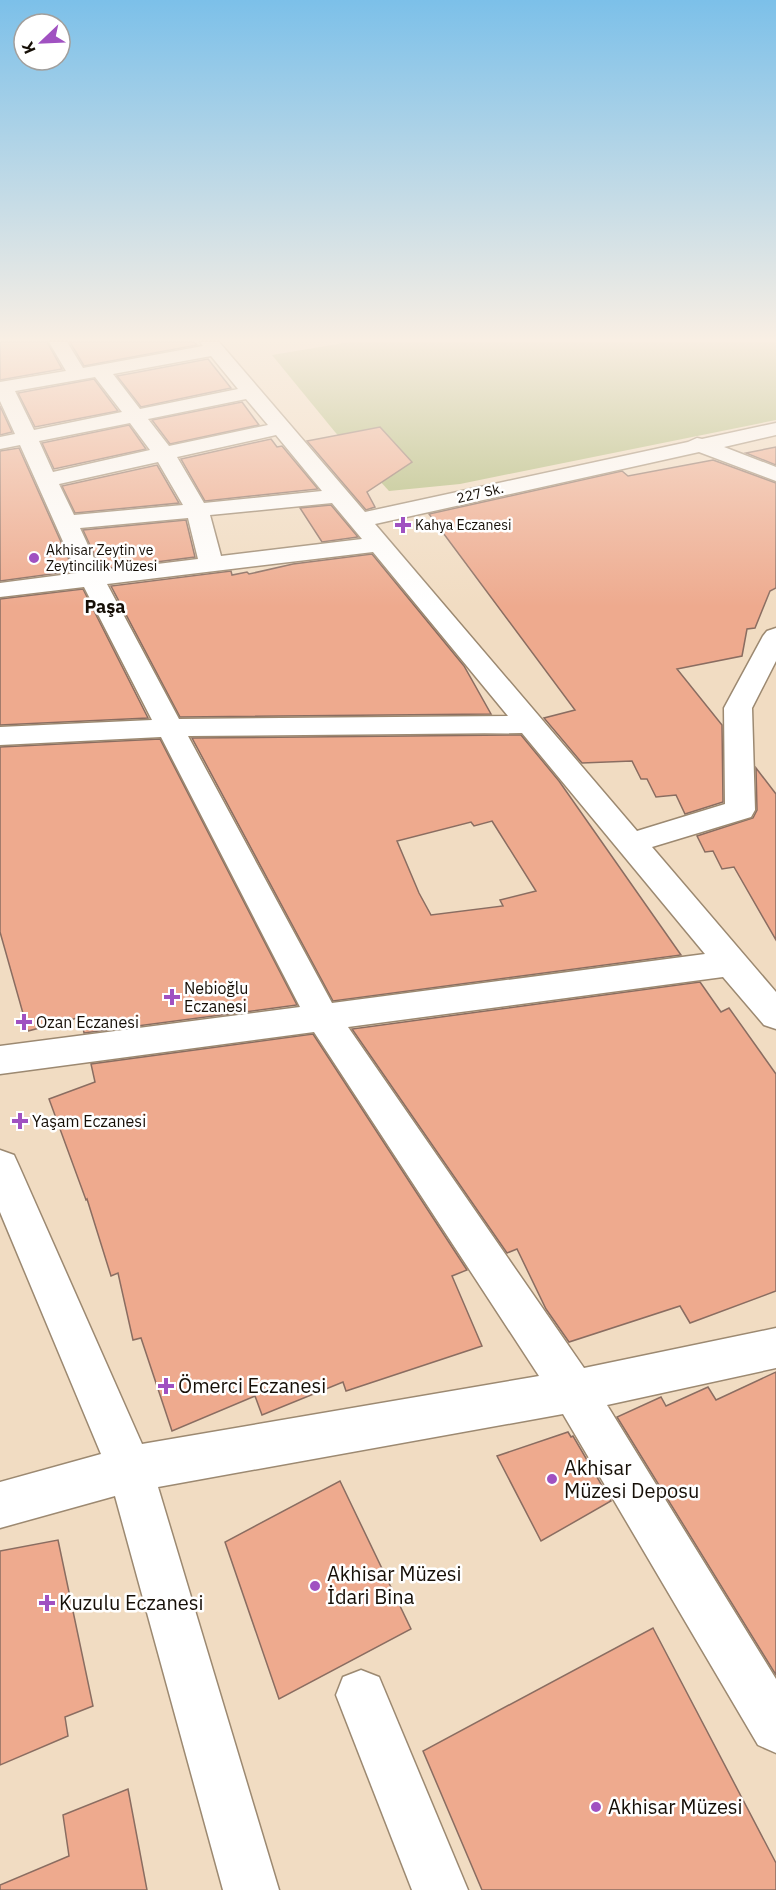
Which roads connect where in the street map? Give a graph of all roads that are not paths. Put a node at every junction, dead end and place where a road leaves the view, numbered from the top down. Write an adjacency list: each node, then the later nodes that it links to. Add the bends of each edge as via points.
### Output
1 (23, 430): 7 (street)
2 (61, 430): 7 (street)
3 (145, 430): 10 (street)
4 (271, 430): 10 (street)
5 (283, 430): 13 (street)
6 (770, 430): 9 (street, 227 Sk.)
7 (26, 437): 8 (street); 12 (street)
8 (0, 443)
9 (698, 444): 11 (street); 15 (street, 227 Sk.)
10 (164, 454): 12 (street); 14 (street)
11 (776, 474)
12 (46, 480): 16 (street)
13 (338, 496): 14 (street); 15 (street)
14 (196, 510): 16 (street); 18 (street)
15 (360, 520): 17 (street)
16 (66, 523): 19 (street)
17 (379, 544): 18 (street); 22 (street)
18 (211, 564): 19 (street)
19 (91, 578): 20 (street); 23 (street)
20 (0, 590)
21 (776, 636): 25 (street, via 738,708 740,810)
22 (531, 724): 23 (street); 25 (street)
23 (169, 728): 24 (street); 28 (street)
24 (0, 736)
25 (631, 843): 26 (street)
26 (732, 963): 27 (street); 28 (street)
27 (776, 1016)
28 (323, 1018): 29 (street); 32 (street)
29 (0, 1060)
30 (0, 1166): 33 (street)
31 (776, 1348): 32 (street)
32 (574, 1391): 33 (street); 36 (street)
33 (130, 1469): 34 (street); 37 (street)
34 (0, 1505)
35 (361, 1695): 38 (street)
36 (776, 1727)
37 (251, 1890)
38 (440, 1890)

